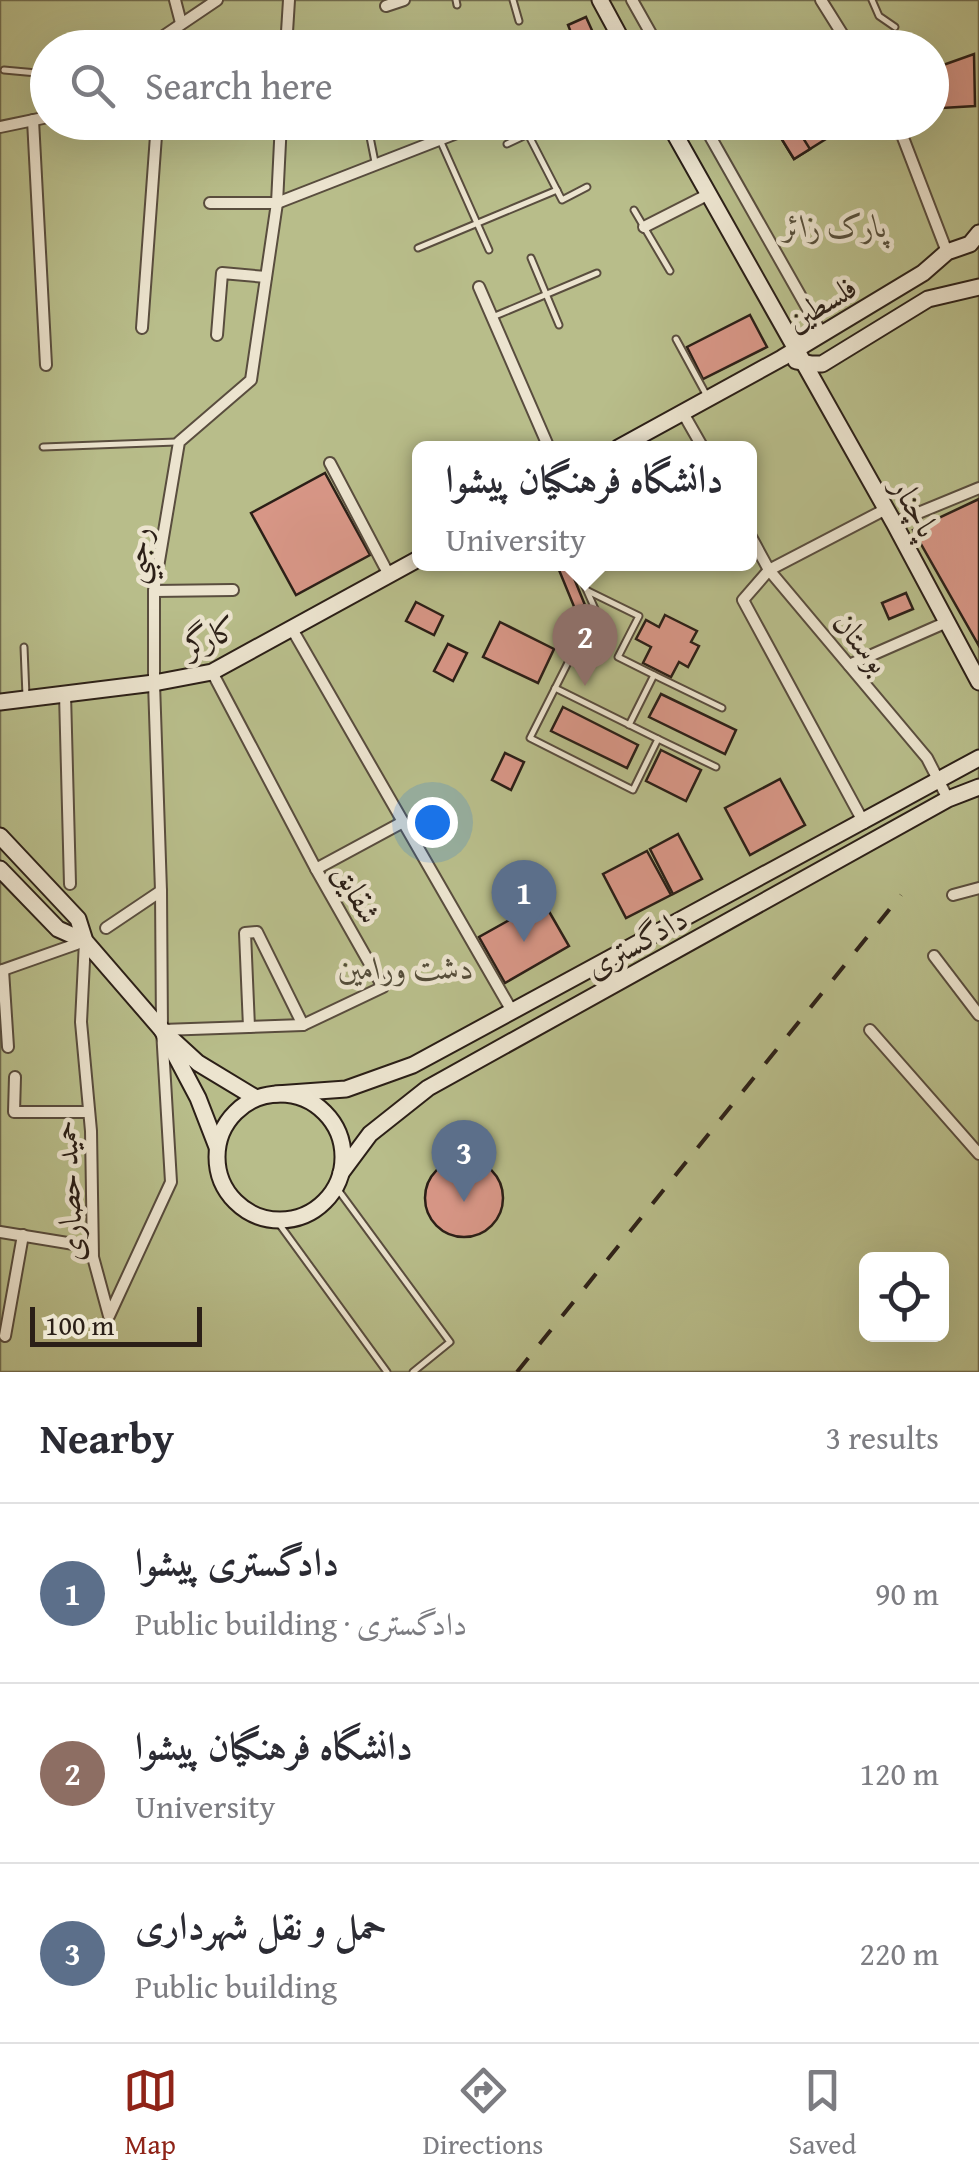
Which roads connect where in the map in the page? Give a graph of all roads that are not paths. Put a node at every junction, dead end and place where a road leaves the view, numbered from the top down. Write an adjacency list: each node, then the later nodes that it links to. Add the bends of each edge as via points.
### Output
1 (175, 0): 12 (street)
2 (217, 0): 12 (street)
3 (289, 0): 15 (street)
4 (404, 0): 10 (street)
5 (513, 0): 11 (lane)
6 (600, 0): 16 (main road)
7 (632, 0): 17 (street)
8 (821, 0): 18 (street)
9 (872, 0): 13 (lane, via 879,16)
10 (386, 6)
11 (518, 21)
12 (181, 23): 14 (street)
13 (895, 27)
14 (175, 30)
15 (287, 30)
16 (616, 30)
17 (649, 30)
18 (840, 30)
19 (4, 70): 20 (lane)
20 (30, 72)
21 (30, 121): 22 (street)
22 (0, 127)
23 (35, 140): 64 (street)
24 (157, 140): 57 (street)
25 (280, 140): 39 (street)
26 (370, 140): 34 (lane)
27 (440, 140): 34 (street); 41 (lane)
28 (515, 140): 33 (lane)
29 (531, 140): 36 (lane)
30 (678, 140): 37 (main road, پاچنار)
31 (712, 140): 59 (street)
32 (904, 140): 46 (street)
33 (507, 144)
34 (375, 165): 39 (street)
35 (587, 187): 36 (lane, via 562,200)
36 (556, 190): 41 (lane)
37 (708, 194): 42 (street); 62 (main road, پاچنار)
38 (210, 203): 39 (street)
39 (277, 203): 50 (street)
40 (634, 210): 42 (lane)
41 (477, 224): 44 (lane); 45 (lane)
42 (644, 227): 48 (lane)
43 (976, 242): 46 (main road, فلسطین)
44 (418, 248)
45 (489, 250)
46 (947, 252): 55 (main road, فلسطین)
47 (531, 258): 53 (lane)
48 (670, 271)
49 (597, 273): 53 (lane)
50 (266, 277): 58 (street, via 222,274); 71 (street, via 250,380)
51 (479, 287): 54 (street)
52 (979, 288): 60 (main road, فلسطین, via 928,299)
53 (546, 294): 54 (lane); 56 (lane)
54 (492, 317): 68 (street)
55 (850, 318): 59 (main road, فلسطین); 60 (main road)
56 (559, 325)
57 (142, 328)
58 (217, 334)
59 (822, 334): 62 (main road, فلسطین)
60 (862, 338): 63 (main road, فلسطین)
61 (676, 339): 66 (lane)
62 (793, 357): 63 (main road, فلسطین); 65 (main road, پاچنار); 66 (main road)
63 (822, 364): 65 (main road)
64 (46, 365)
65 (816, 386): 75 (main road, پاچنار)
66 (708, 399): 67 (main road)
67 (684, 412): 69 (main road); 70 (street)
68 (546, 441)
69 (631, 441)
70 (699, 441)
71 (180, 442): 72 (lane); 82 (street, رجبي)
72 (43, 447)
73 (330, 463): 80 (street)
74 (979, 488): 75 (street)
75 (890, 516): 78 (street); 84 (main road, پاچنار)
76 (757, 548): 78 (street, بوستان)
77 (412, 562): 80 (main road, کارگر)
78 (769, 570): 87 (street, بوستان); 105 (street, via 743,600)
79 (579, 571): 83 (lane)
80 (389, 575): 85 (main road, کارگر)
81 (233, 590): 82 (street)
82 (154, 591): 91 (street, رجبي)
83 (588, 591): 89 (lane, via 639,616 618,657); 92 (lane, via 595,609)
84 (947, 622): 87 (street); 90 (main road, پاچنار)
85 (292, 629): 88 (main road, کارگر); 104 (street)
86 (24, 647): 94 (lane)
87 (849, 665): 101 (street, بوستان)
88 (212, 672): 91 (main road, کارگر); 108 (street, شقايق)
89 (654, 675): 96 (lane); 97 (lane)
90 (979, 682)
91 (154, 683): 93 (main road, کارگر); 111 (street, رجبي)
92 (555, 688): 97 (lane); 98 (lane, via 530,738 632,790)
93 (65, 694): 94 (main road, کارگر); 109 (street)
94 (26, 699): 95 (main road, کارگر)
95 (0, 702)
96 (722, 708)
97 (629, 724): 98 (lane)
98 (658, 739): 100 (lane)
99 (979, 758): 101 (main road, دادگستری)
100 (716, 767)
101 (939, 780): 103 (street, بوستان); 105 (main road, دادگستری)
102 (979, 787): 103 (main road, دادگستری)
103 (948, 798): 130 (main road, دادگستری, via 428,1088 370,1134)
104 (403, 822): 108 (street); 117 (street)
105 (864, 823): 117 (main road, دادگستری)
106 (0, 836): 114 (main road, via 78,919)
107 (0, 868): 114 (main road, via 58,930)
108 (316, 869): 119 (street, شقايق, via 382,987)
109 (70, 884)
110 (979, 888): 112 (street)
111 (161, 892): 113 (street); 121 (street, رجبي)
112 (953, 895)
113 (106, 928)
114 (85, 941): 116 (street); 121 (main road); 127 (street, حمید حصاری, via 80,1022)
115 (934, 956): 118 (street)
116 (2, 971): 123 (street)
117 (512, 1011): 125 (main road, دادگستری, via 413,1066 346,1088)
118 (979, 1015)
119 (303, 1025): 120 (street, شقايق); 120 (street, via 256,932 246,932)
120 (249, 1027): 121 (street, شقايق)
121 (162, 1030): 126 (main road, via 198,1063); 128 (main road); 134 (street, حمید حصاری, via 171,1182 109,1316)
122 (870, 1030): 129 (street)
123 (8, 1047)
124 (16, 1077): 127 (street, via 14,1112)
125 (276, 1094): 126 (main road); 130 (main road, via 298,1096 330,1118 344,1154)
126 (256, 1098): 128 (main road, via 224,1126)
127 (89, 1112): 134 (street, حمید حصاری)
128 (217, 1147): 131 (main road, via 225,1188 238,1204)
129 (979, 1154)
130 (339, 1180): 131 (main road, via 318,1208); 137 (lane, via 450,1342)
131 (277, 1221): 136 (lane)
132 (0, 1232): 133 (street)
133 (24, 1236): 134 (street); 135 (street)
134 (92, 1247)
135 (5, 1336)
136 (387, 1372)
137 (413, 1372)

